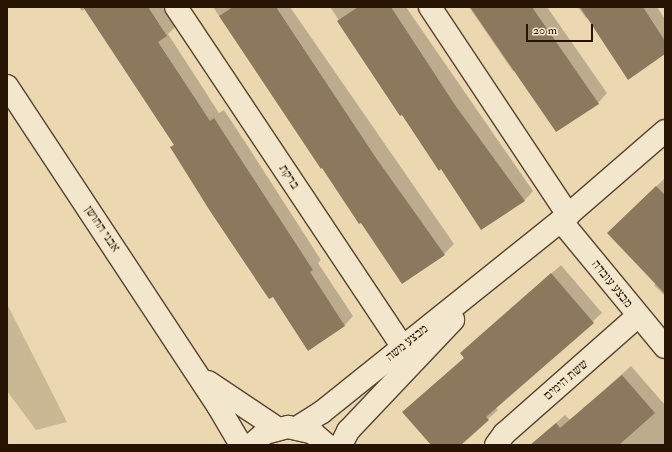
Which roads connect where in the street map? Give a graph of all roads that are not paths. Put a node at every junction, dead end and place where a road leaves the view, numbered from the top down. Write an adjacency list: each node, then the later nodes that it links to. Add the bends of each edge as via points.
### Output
1 (176, 7): 8 (street, ברקת)
2 (430, 7): 5 (street)
3 (7, 86): 10 (street, אבני החושן)
4 (665, 132): 5 (street, מבצע משה)
5 (564, 218): 6 (street, מבצע משה); 7 (street, מבצע עובדה)
6 (514, 256): 8 (street, מבצע משה); 15 (street, מבצע משה, via 348,431)
7 (638, 316): 9 (street, מבצע עובדה); 16 (street, ששת הימים, via 504,434)
8 (402, 346): 11 (street, מבצע משה, via 322,412)
9 (665, 347)
10 (196, 372): 11 (street, אבני החושן, via 227,396); 12 (street, אבני החושן)
11 (288, 428): 13 (street, מבצע משה, via 265,433); 14 (street, אבני החושן, via 313,433)
12 (241, 445)
13 (251, 445)
14 (327, 445)
15 (340, 445)
16 (496, 445)

